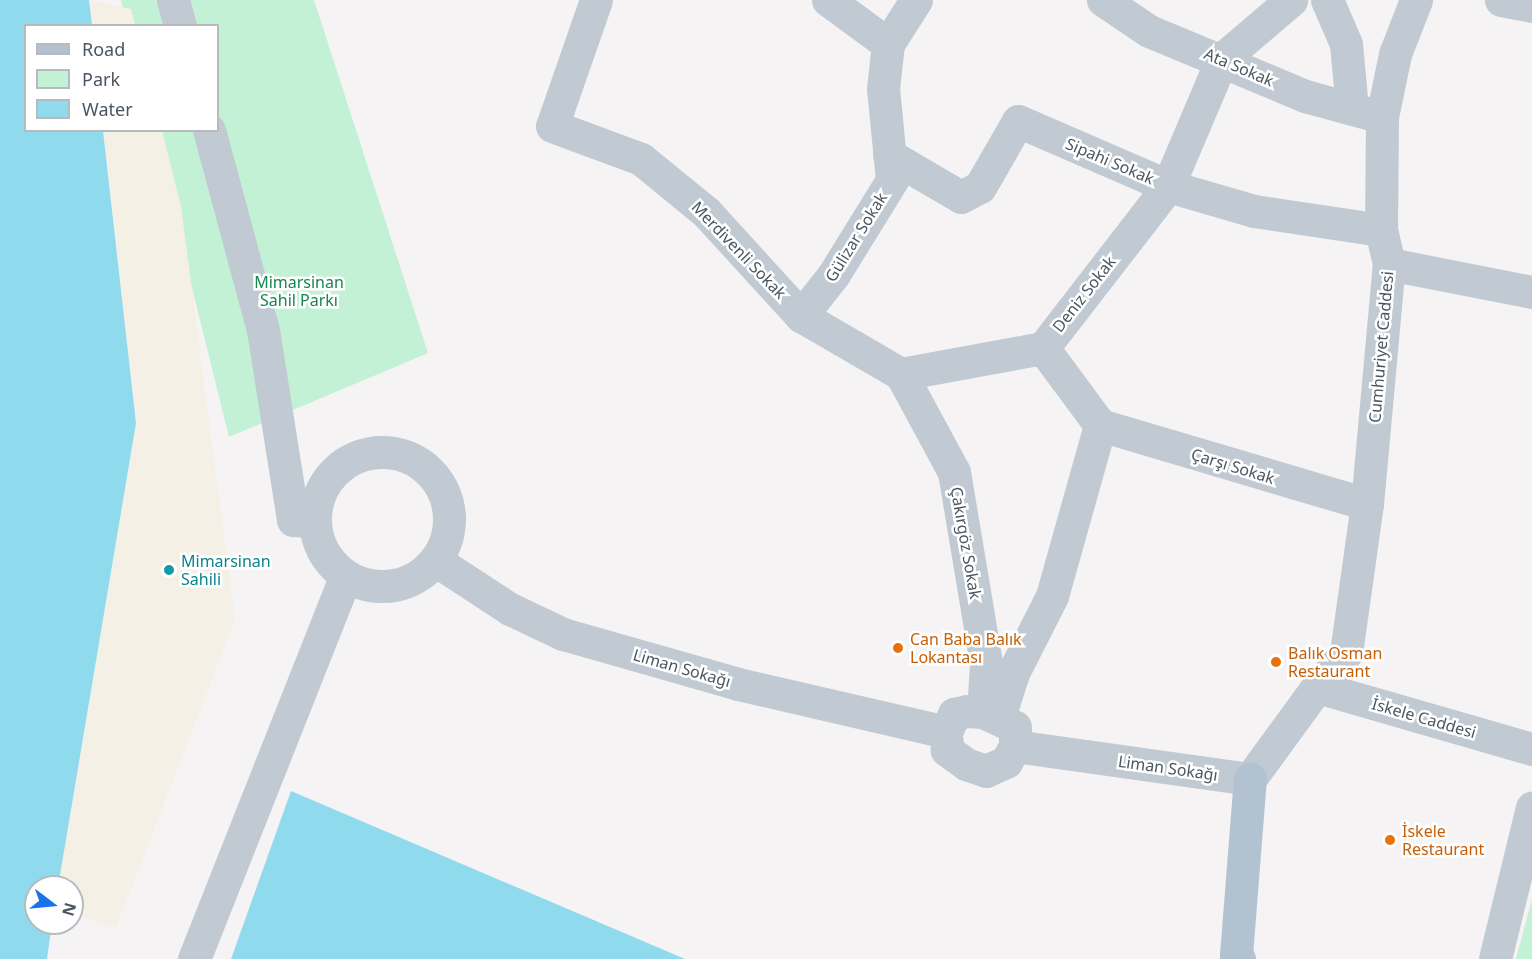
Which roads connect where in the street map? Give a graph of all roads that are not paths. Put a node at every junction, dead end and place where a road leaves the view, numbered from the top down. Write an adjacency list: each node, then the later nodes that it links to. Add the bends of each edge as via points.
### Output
1 (173, 0): 11 (street)
2 (596, 0): 21 (street, Merdivenli Sokak, via 552,126 641,159 706,212)
3 (828, 0): 12 (street)
4 (916, 0): 12 (street)
5 (1103, 0): 13 (street, Ata Sokak, via 1149,31)
6 (1291, 0): 13 (street, Deniz Sokak)
7 (1327, 0): 14 (street, via 1346,44)
8 (1416, 0): 14 (street, Cumhuriyet Caddesi)
9 (1501, 0): 10 (street)
10 (1532, 6)
11 (179, 24)
12 (888, 44): 16 (street, Gülizar Sokak, via 883,90)
13 (1222, 59): 14 (street, Ata Sokak, via 1305,96); 17 (street, Deniz Sokak)
14 (1367, 113): 18 (street, Cumhuriyet Caddesi)
15 (210, 132): 26 (street, via 263,330 293,520)
16 (889, 155): 17 (street, Sipahi Sokak, via 961,197 980,187 1018,121); 21 (street, Gülizar Sokak, via 892,180 834,274)
17 (1168, 186): 18 (street, Sipahi Sokak, via 1254,211); 22 (street, Deniz Sokak)
18 (1381, 230): 19 (street, Cumhuriyet Caddesi)
19 (1389, 264): 20 (street); 25 (street, Cumhuriyet Caddesi)
20 (1532, 292)
21 (801, 316): 23 (street, Merdivenli Sokak)
22 (1042, 348): 23 (street); 24 (street, Deniz Sokak)
23 (904, 379): 30 (street, Çakırgöz Sokak, via 954,472)
24 (1100, 425): 25 (street, Çarşı Sokak); 30 (street, via 1052,597)
25 (1367, 504): 29 (street, Cumhuriyet Caddesi, via 1346,653)
26 (315, 521): 27 (street, via 321,489 356,456 386,452 414,459 436,478 448,505 448,534); 28 (street, via 317,537 328,560)
27 (435, 560): 28 (street, via 416,577 394,586 369,585); 31 (street, Liman Sokağı, via 510,609 563,634 738,684)
28 (346, 576): 36 (street)
29 (1317, 687): 33 (street, İskele Caddesi); 34 (street, Cumhuriyet Caddesi)
30 (991, 714): 31 (street, via 954,714); 32 (street, via 1015,727)
31 (946, 732): 32 (street, via 947,750 966,764 986,771 1006,762)
32 (1015, 746): 34 (street, Liman Sokağı)
33 (1532, 749)
34 (1250, 780): 37 (main road, via 1236,955)
35 (1532, 807): 38 (street)
36 (194, 959)
37 (1239, 959)
38 (1495, 959)

